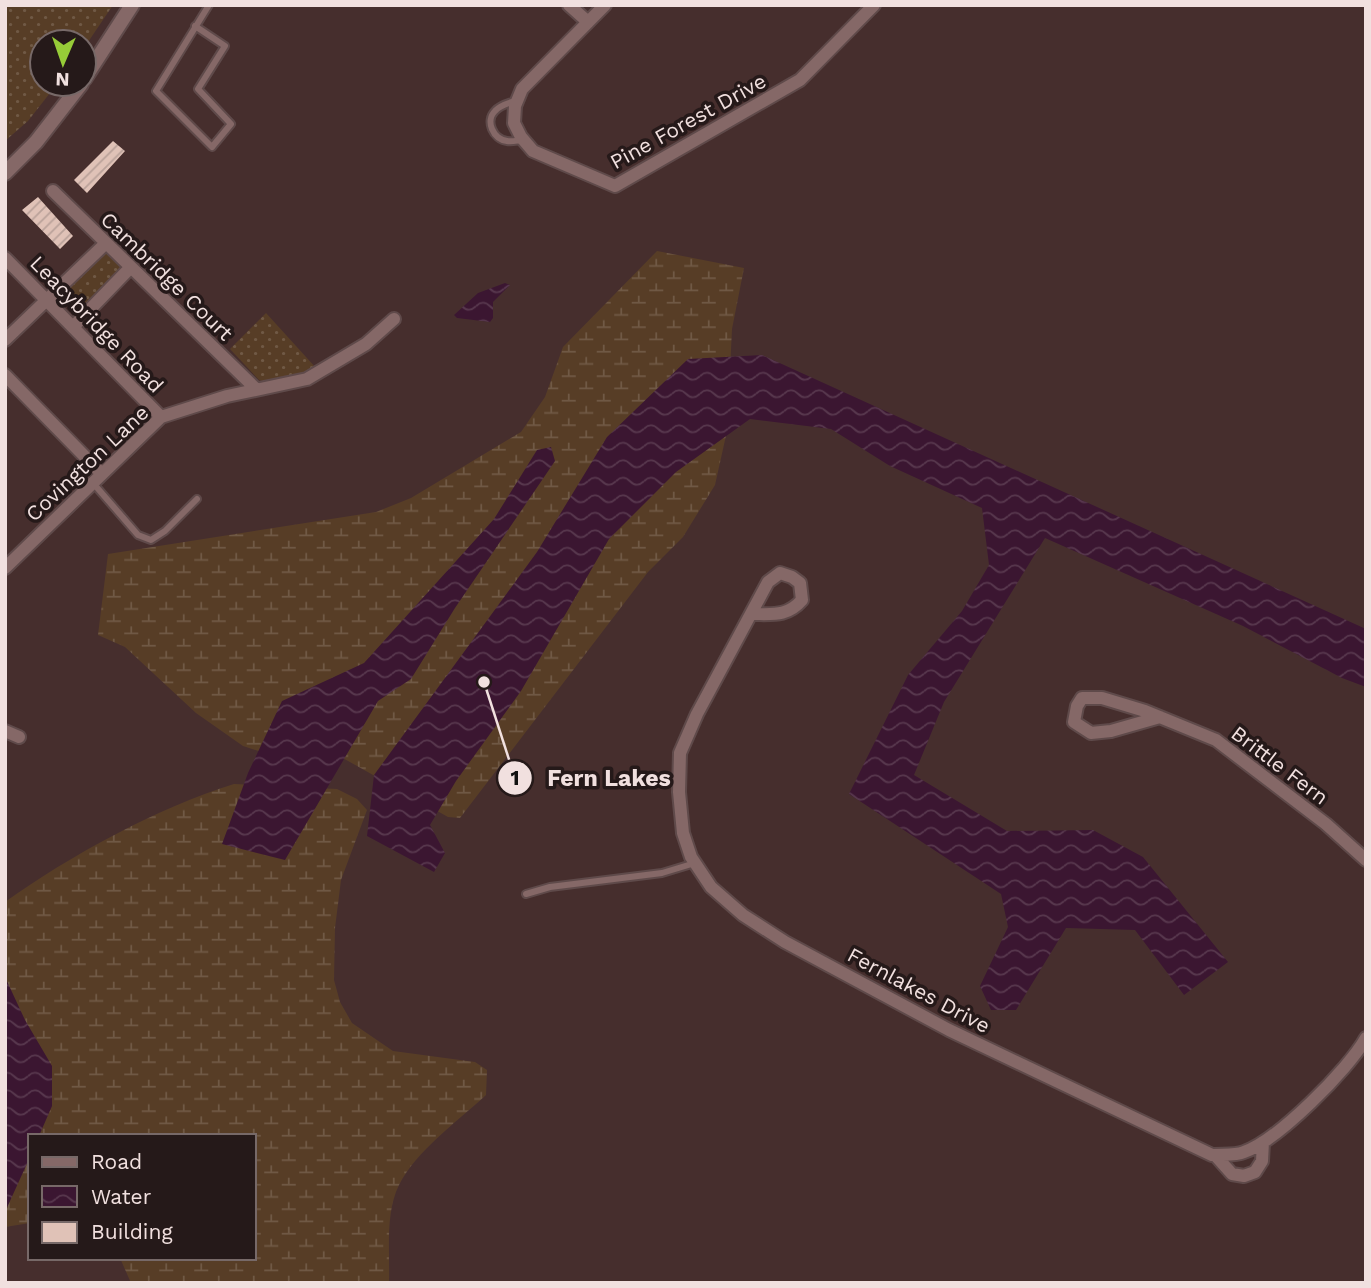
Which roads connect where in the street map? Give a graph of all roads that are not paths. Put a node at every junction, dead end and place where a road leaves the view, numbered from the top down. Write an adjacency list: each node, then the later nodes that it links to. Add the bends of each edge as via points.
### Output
1 (132, 5): 8 (street)
2 (209, 5): 7 (lane)
3 (569, 5): 6 (street)
4 (605, 5): 6 (street)
5 (874, 5): 11 (street, Pine Forest Drive, via 800,80 615,186 533,152)
6 (588, 22): 10 (street, via 522,89)
7 (195, 26): 7 (lane, via 156,92 212,147 232,124 198,89 225,46)
8 (98, 57)
9 (70, 98): 12 (street)
10 (517, 100): 11 (street, via 514,123); 11 (lane, via 496,110 490,121 498,138)
11 (524, 140)
12 (5, 173)
13 (53, 191): 14 (street, Cambridge Court)
14 (105, 244): 16 (street, Cambridge Court); 17 (street)
15 (5, 258): 17 (street, Leacybridge Road)
16 (130, 268): 19 (street); 22 (street, Cambridge Court)
17 (47, 300): 19 (street, Leacybridge Road); 20 (street)
18 (394, 320): 22 (street, Covington Lane, via 366,344 307,379)
19 (73, 327): 23 (street, Leacybridge Road)
20 (5, 340)
21 (5, 375): 24 (street)
22 (256, 389): 23 (street, Covington Lane)
23 (161, 417): 24 (street, Covington Lane)
24 (97, 478): 25 (lane, via 138,535 151,540); 26 (street, Covington Lane)
25 (197, 499)
26 (5, 568)
27 (751, 614): 32 (street, Fernlakes Drive, via 680,753 683,833)
28 (1160, 717): 28 (street, Brittle Fern, via 1091,733 1074,722 1082,698 1102,698); 31 (street, Brittle Fern, via 1216,740)
29 (5, 731): 30 (street)
30 (19, 737)
31 (1366, 860)
32 (695, 863): 33 (lane, via 662,873); 36 (street, Fernlakes Drive, via 711,887 785,942 949,1030)
33 (526, 894)
34 (1364, 1047): 35 (street)
35 (1263, 1142): 36 (street, via 1242,1153); 36 (street, Fernlakes Drive, via 1262,1161 1255,1172 1244,1176 1232,1174)
36 (1215, 1155)

